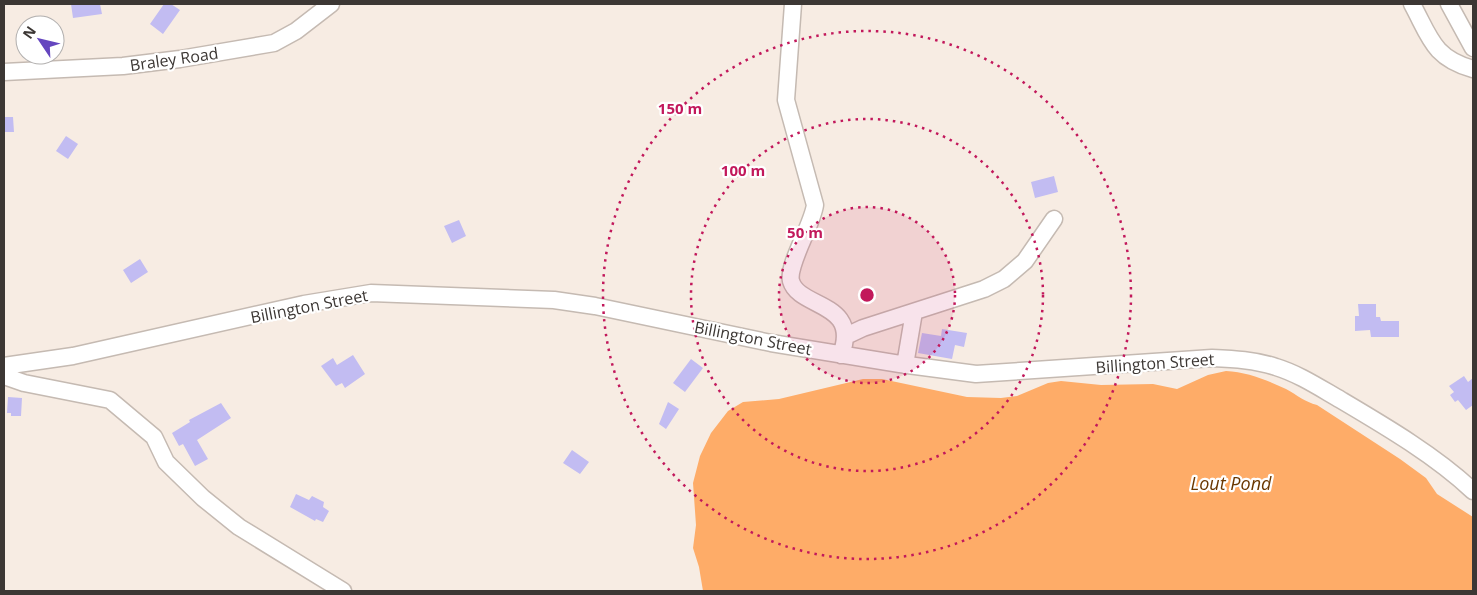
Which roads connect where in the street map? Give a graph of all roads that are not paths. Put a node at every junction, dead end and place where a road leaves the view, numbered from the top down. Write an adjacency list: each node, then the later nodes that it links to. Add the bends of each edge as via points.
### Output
1 (331, 4): 7 (street, Braley Road, via 274,43 123,66)
2 (793, 4): 10 (street, via 786,100 815,205 814,217 791,269 792,282 798,292 833,314 842,324)
3 (1412, 4): 6 (street, via 1440,53 1449,61)
4 (1449, 4): 5 (street)
5 (1473, 48)
6 (1473, 69)
7 (4, 72)
8 (1054, 219): 9 (street, via 1025,261 1004,279 984,289)
9 (914, 312): 10 (street); 12 (street)
10 (846, 336): 11 (street)
11 (841, 355): 12 (street, Billington Street); 13 (street, Billington Street, via 770,344 554,300 371,294 304,304 73,356)
12 (904, 365): 15 (street, Billington Street, via 976,374 1212,358 1264,363 1296,375 1360,411)
13 (4, 366)
14 (4, 376): 16 (street, via 110,400 154,437 166,462 203,498 239,527)
15 (1473, 491)
16 (343, 591)

